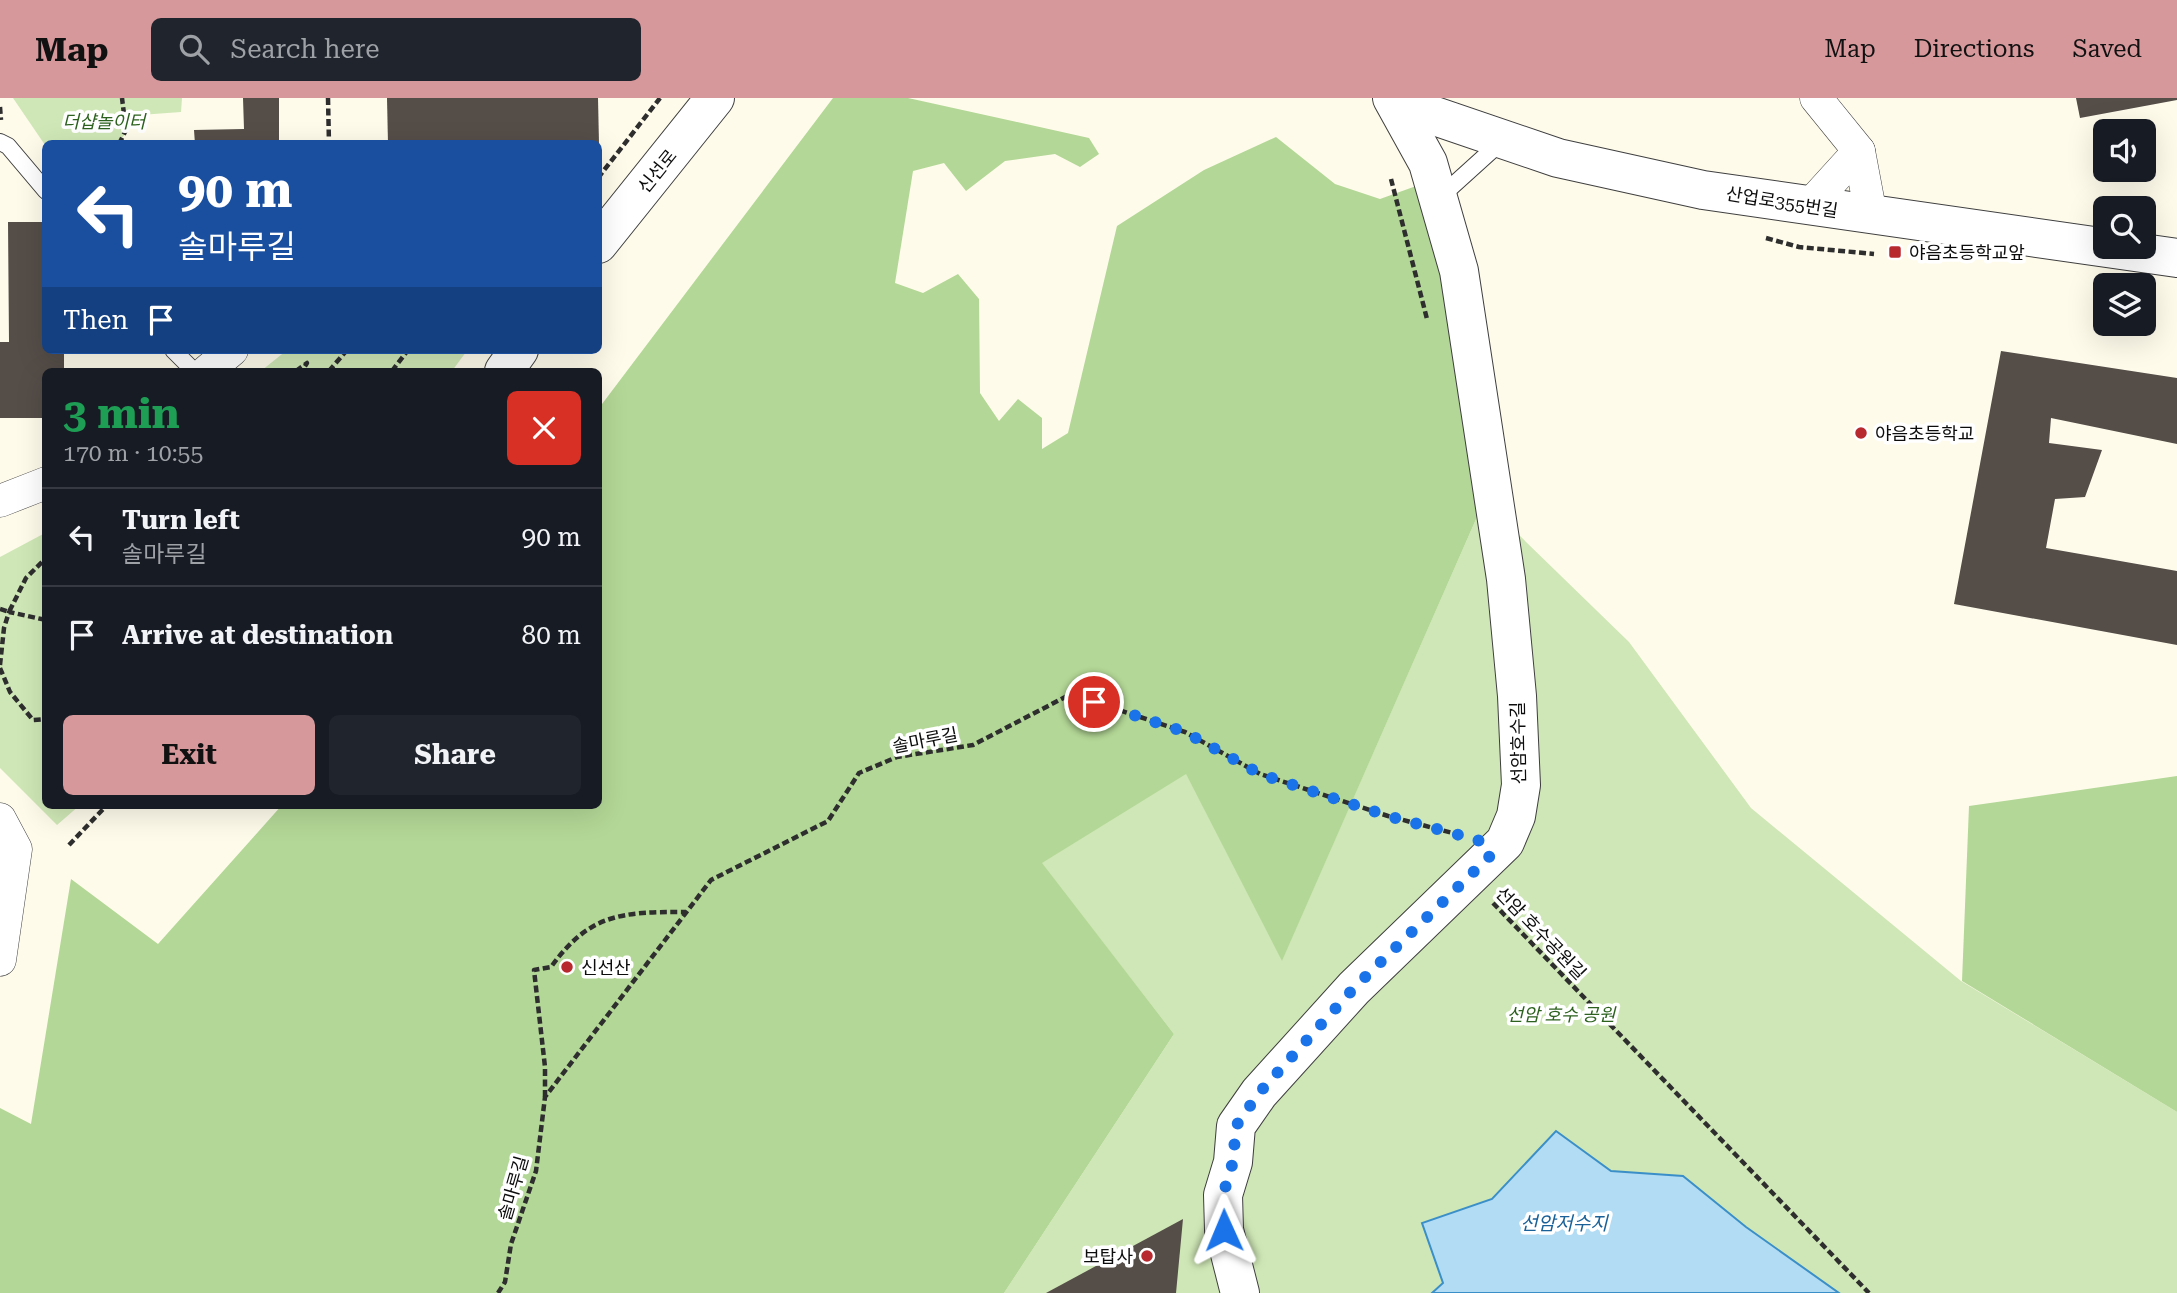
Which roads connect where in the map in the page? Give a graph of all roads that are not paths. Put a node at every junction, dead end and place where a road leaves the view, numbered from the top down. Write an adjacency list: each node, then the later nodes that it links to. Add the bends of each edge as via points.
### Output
1 (715, 98): 12 (street, 신선로)
2 (1392, 98): 9 (street, 선암호수길, via 1428,163)
3 (1398, 98): 5 (street, 산업로355번길, via 1426,113)
4 (1816, 98): 7 (street)
5 (1505, 139): 9 (lane); 10 (street, 산업로355번길, via 1558,158)
6 (0, 142): 8 (lane)
7 (1859, 151): 10 (street); 11 (street)
8 (42, 186)
9 (1439, 198): 22 (street, 선암호수길, via 1459,271 1506,579 1521,785 1516,816 1504,842 1354,988 1259,1093 1236,1126 1233,1162 1223,1195)
10 (1809, 206): 11 (street, 산업로355번길)
11 (1871, 215): 13 (street, 산업로355번길)
12 (602, 239)
13 (2177, 258)
14 (177, 354): 16 (lane)
15 (227, 354): 17 (street)
16 (191, 368)
17 (211, 368)
18 (42, 485): 19 (street)
19 (0, 501)
20 (0, 819): 21 (street, via 16,849)
21 (0, 960)
22 (1240, 1293)

